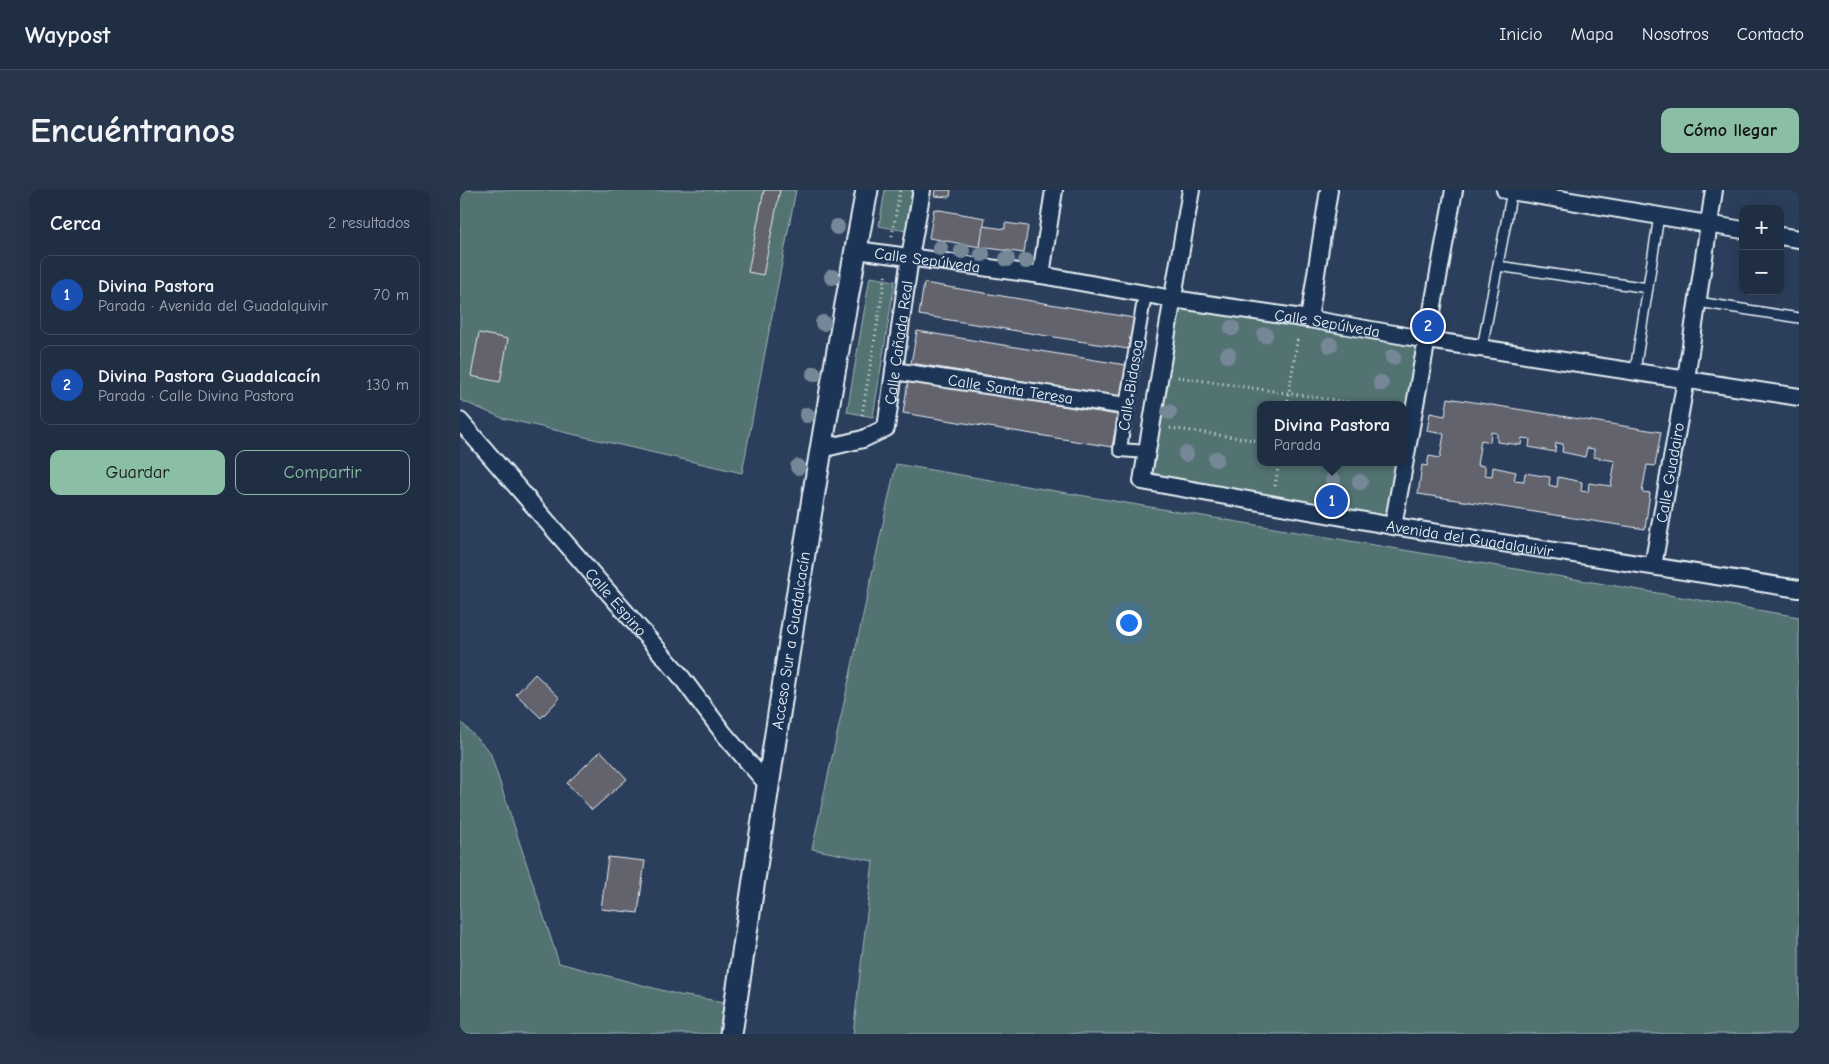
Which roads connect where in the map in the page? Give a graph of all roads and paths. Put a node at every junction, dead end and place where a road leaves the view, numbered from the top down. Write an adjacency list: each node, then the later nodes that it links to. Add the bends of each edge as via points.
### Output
1 (867, 190): 15 (street, Acceso Sur a Guadalcacín)
2 (900, 190): 16 (path)
3 (922, 190): 17 (street, Calle Cañada Real)
4 (1054, 190): 19 (street)
5 (1191, 190): 22 (street, Calle Bidasoa)
6 (1329, 190): 24 (street)
7 (1454, 190): 26 (street)
8 (1714, 190): 11 (street, Calle Guadairo)
9 (1508, 191): 10 (street); 18 (lane)
10 (1659, 216): 11 (street); 20 (lane)
11 (1709, 225): 12 (street); 23 (street, Calle Guadairo)
12 (1739, 229)
13 (1784, 237): 14 (street)
14 (1799, 239)
15 (857, 250): 16 (street, Calle Sepúlveda); 41 (street, Acceso Sur a Guadalcacín)
16 (889, 255): 17 (street, Calle Sepúlveda); 37 (path)
17 (910, 258): 19 (street, Calle Sepúlveda); 28 (street, Calle Cañada Real)
18 (1498, 266): 20 (lane); 27 (lane)
19 (1041, 275): 21 (street, Calle Sepúlveda)
20 (1648, 288): 29 (lane)
21 (1145, 294): 22 (street, Calle Sepúlveda); 36 (street, Calle Bidasoa)
22 (1173, 299): 24 (street, Calle Sepúlveda); 30 (street, Calle Bidasoa)
23 (1698, 302): 25 (lane); 31 (street, Calle Guadairo)
24 (1305, 318): 26 (street, Calle Sepúlveda); 32 (path)
25 (1799, 318)
26 (1428, 340): 27 (street, Calle Sepúlveda); 43 (street)
27 (1482, 348): 29 (street, Calle Sepúlveda)
28 (894, 370): 36 (street, Calle Santa Teresa); 41 (street, Calle Cañada Real, via 886,428 862,439)
29 (1635, 371): 31 (street, Calle Sepúlveda)
30 (1160, 374): 32 (path); 39 (street, Calle Bidasoa)
31 (1686, 379): 33 (street, Calle Sepúlveda); 49 (street, Calle Guadairo)
32 (1289, 393): 34 (path); 35 (path)
33 (1799, 397)
34 (1288, 401)
35 (1342, 401)
36 (1126, 406): 42 (street, Calle Bidasoa, via 1120,450)
37 (862, 415)
38 (460, 421): 51 (street, Calle Espino, via 679,674)
39 (1151, 425): 40 (path); 42 (street, Calle Bidasoa)
40 (1257, 440)
41 (821, 449): 51 (street, Acceso Sur a Guadalcacín)
42 (1147, 452): 46 (street, Calle Bidasoa)
43 (1407, 452)
44 (1278, 466): 47 (path)
45 (1404, 466): 48 (street)
46 (1142, 482): 47 (street, Avenida del Guadalquivir)
47 (1272, 505): 48 (street, Avenida del Guadalquivir)
48 (1393, 526): 49 (street, Avenida del Guadalquivir)
49 (1653, 566): 50 (street, Avenida del Guadalquivir)
50 (1799, 589)
51 (768, 785): 52 (street, Acceso Sur a Guadalcacín)
52 (731, 1034)

